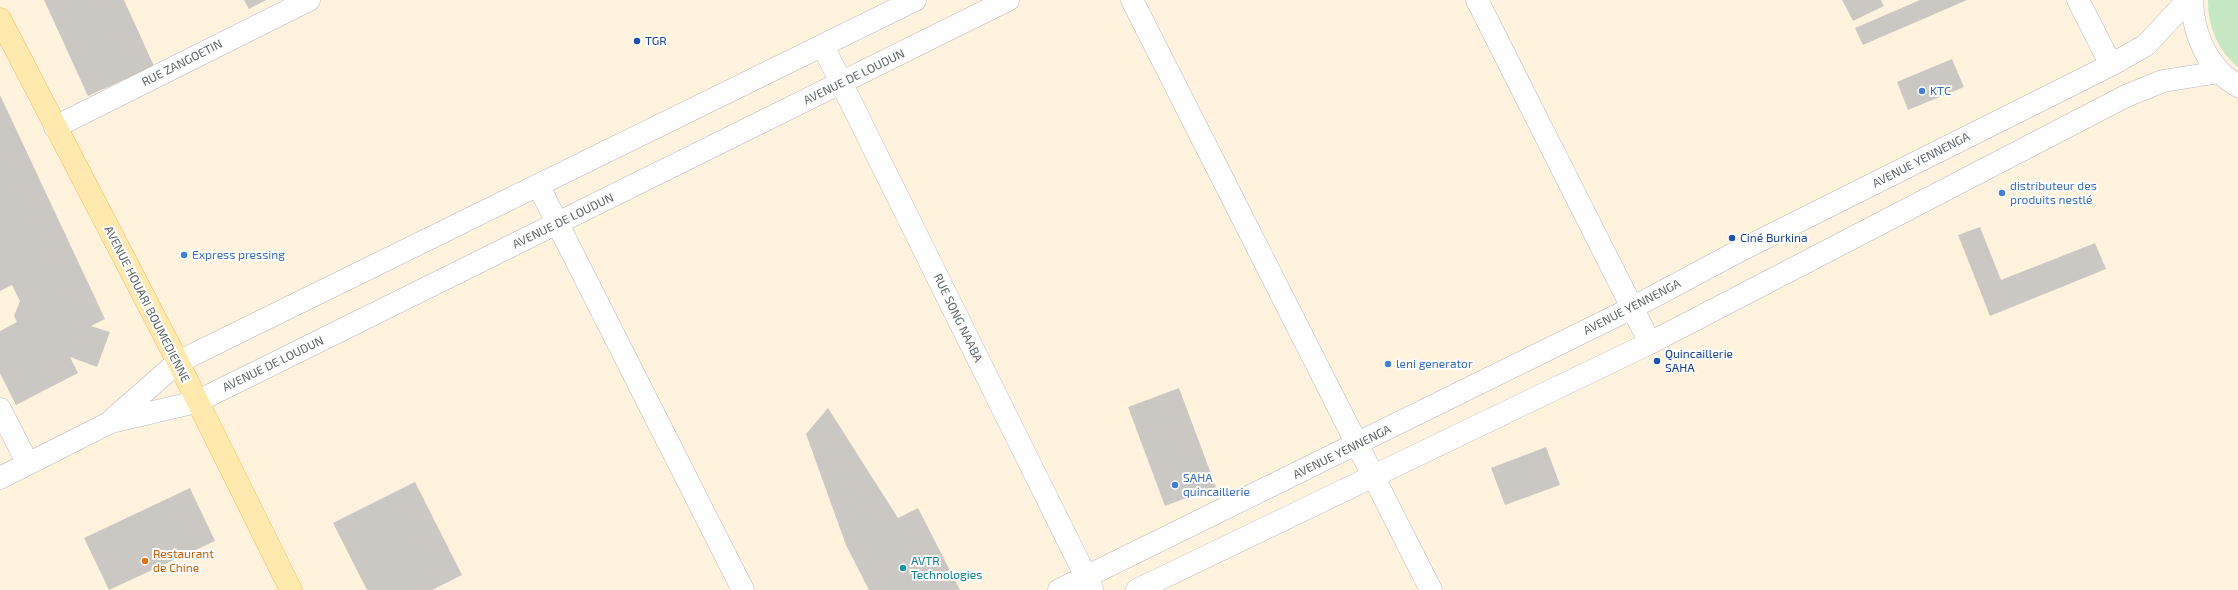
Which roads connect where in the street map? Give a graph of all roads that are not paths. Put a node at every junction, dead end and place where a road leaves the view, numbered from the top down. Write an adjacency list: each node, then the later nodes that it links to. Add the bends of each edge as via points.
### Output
1 (309, 0): 15 (street, RUE ZANGOETIN)
2 (915, 0): 10 (street, AVENUE DE LOUDUN)
3 (1008, 0): 13 (street, AVENUE DE LOUDUN)
4 (1132, 0): 24 (street)
5 (1477, 0): 18 (street)
6 (2078, 0): 11 (street)
7 (2188, 0): 11 (street, AVENUE YENNENGA, via 2146,45)
8 (2192, 0): 12 (street, via 2195,29 2201,45)
9 (0, 19): 15 (main road, AVENUE HOUARI BOUMEDIENNE)
10 (823, 46): 13 (street, RUE SONG NAABA); 16 (street, AVENUE DE LOUDUN)
11 (2111, 65): 18 (street, AVENUE YENNENGA)
12 (2220, 72): 14 (street); 19 (street, via 2163,81 2126,96)
13 (842, 83): 17 (street, AVENUE DE LOUDUN); 28 (street, RUE SONG NAABA)
14 (2238, 86)
15 (54, 127): 20 (main road, AVENUE HOUARI BOUMEDIENNE)
16 (538, 185): 17 (street); 20 (street, AVENUE DE LOUDUN)
17 (557, 224): 21 (street, AVENUE DE LOUDUN); 30 (street)
18 (1632, 308): 19 (street); 24 (street, AVENUE YENNENGA)
19 (1650, 343): 26 (street)
20 (178, 362): 21 (main road, AVENUE HOUARI BOUMEDIENNE); 23 (street, AVENUE DE LOUDUN)
21 (196, 402): 23 (street, AVENUE DE LOUDUN); 29 (main road, AVENUE HOUARI BOUMEDIENNE)
22 (0, 409): 25 (street)
23 (111, 422): 25 (street, AVENUE DE LOUDUN)
24 (1357, 444): 26 (street); 28 (street, AVENUE YENNENGA)
25 (28, 464): 27 (street, AVENUE DE LOUDUN)
26 (1374, 475): 32 (street); 33 (street)
27 (0, 478)
28 (1090, 583): 31 (street, AVENUE YENNENGA)
29 (291, 590)
30 (743, 590)
31 (1059, 590)
32 (1137, 590)
33 (1431, 590)

